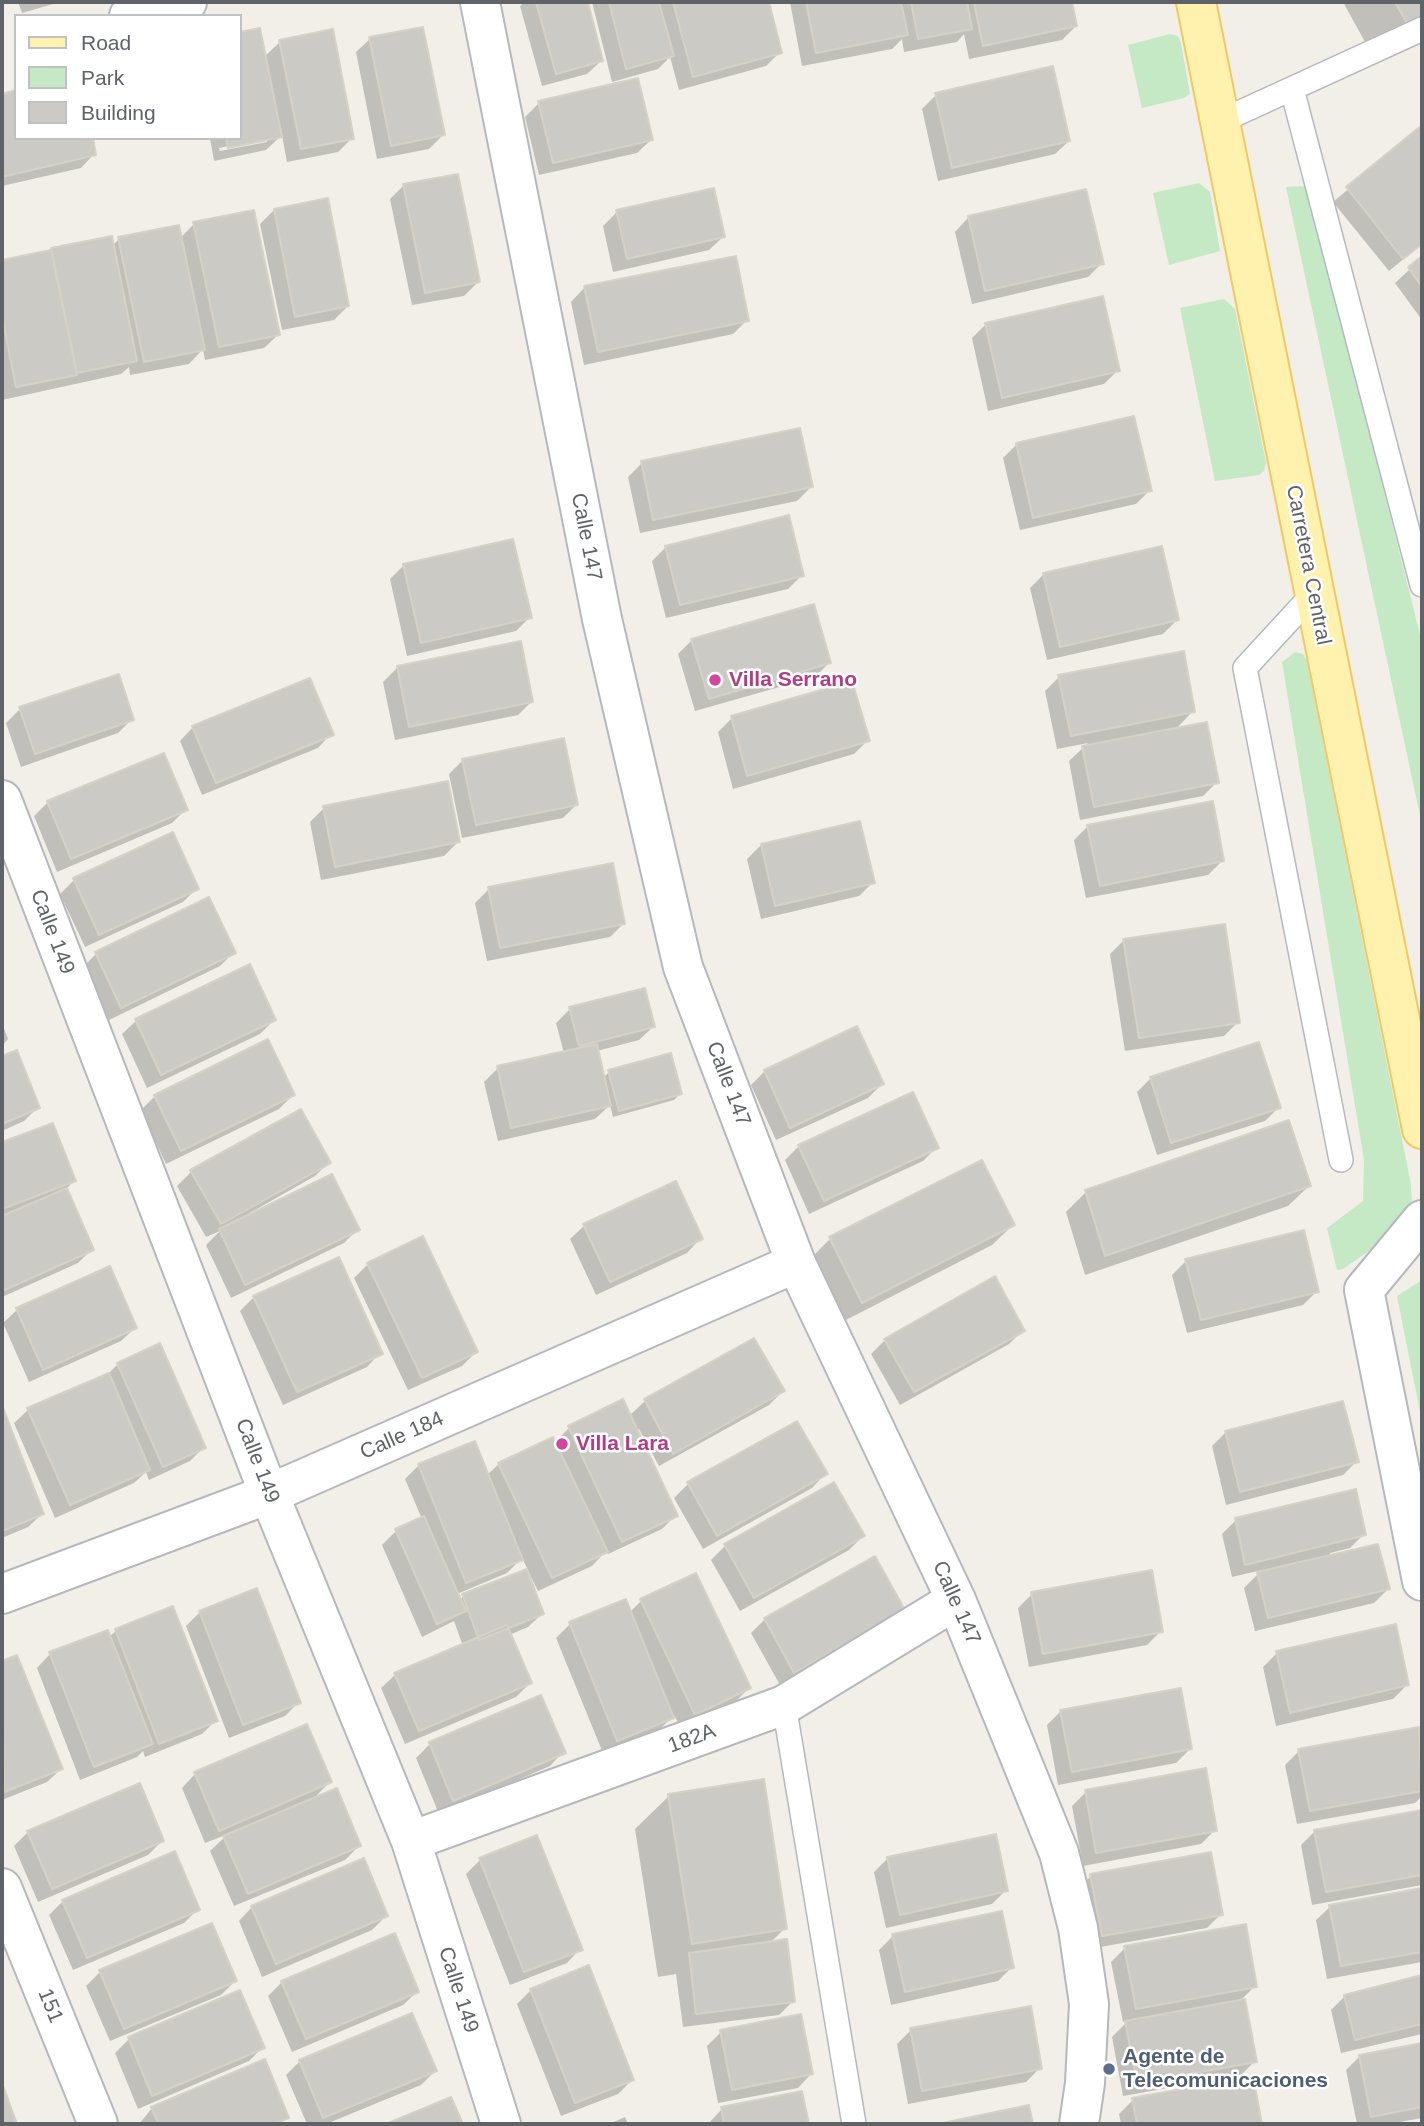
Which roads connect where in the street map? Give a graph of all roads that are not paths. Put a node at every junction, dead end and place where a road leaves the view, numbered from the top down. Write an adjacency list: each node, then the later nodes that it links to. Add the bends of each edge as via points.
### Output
1 (187, 2): 4 (street)
2 (480, 2): 14 (street, Calle 147, via 602,618 683,967)
3 (1196, 2): 7 (main road, Carretera Central)
4 (136, 14)
5 (1422, 29): 6 (lane)
6 (1292, 89): 7 (lane); 8 (lane)
7 (1219, 122): 9 (main road, Carretera Central)
8 (1422, 585)
9 (1314, 593): 11 (main road, Carretera Central); 12 (lane, via 1245,668)
10 (2, 800): 15 (street, Calle 149)
11 (1422, 1129)
12 (1341, 1160)
13 (1422, 1220): 16 (street, via 1364,1290)
14 (796, 1263): 15 (street, Calle 184); 18 (street, Calle 147)
15 (269, 1494): 17 (street, Calle 184); 20 (street, Calle 149)
16 (1422, 1581)
17 (2, 1594)
18 (956, 1600): 19 (street, 182А); 25 (street, Calle 147, via 1059,1853 1078,1928 1089,2004)
19 (784, 1705): 20 (street, 182А); 24 (lane)
20 (411, 1841): 23 (street, Calle 149)
21 (2, 1888): 22 (street, 151)
22 (99, 2124)
23 (501, 2124)
24 (854, 2124)
25 (1079, 2124)

